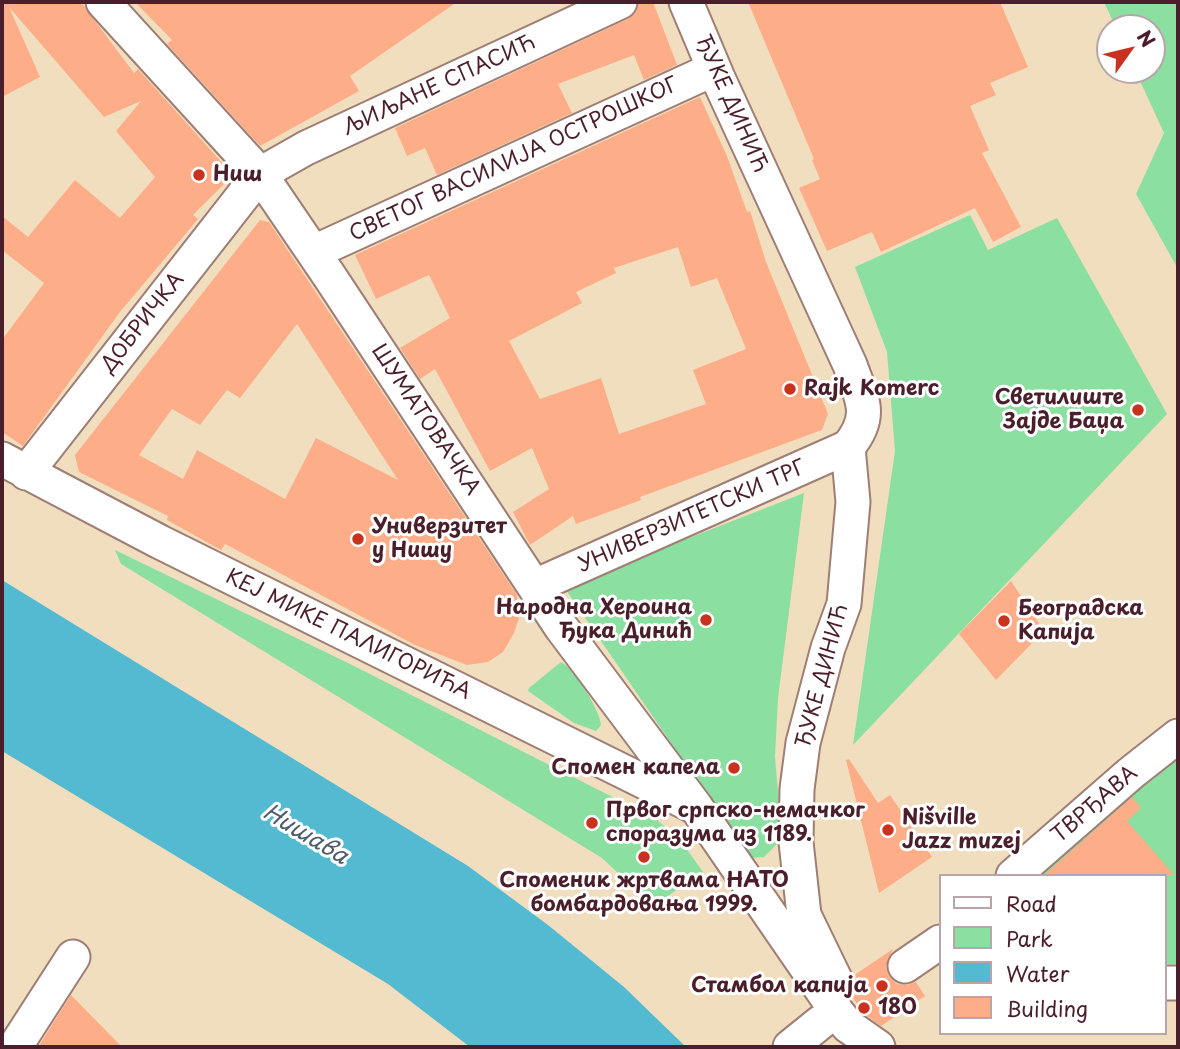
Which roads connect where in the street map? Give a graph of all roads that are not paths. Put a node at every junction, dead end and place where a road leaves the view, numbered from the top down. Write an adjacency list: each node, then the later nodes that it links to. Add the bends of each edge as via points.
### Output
1 (103, 2): 5 (street, ШУМАТОВАЧКА)
2 (620, 2): 5 (street, ЉИЉАНЕ СПАСИЋ, via 306,148)
3 (686, 2): 4 (street, ЂУКЕ ДИНИЋ)
4 (714, 69): 6 (street, СВЕТОГ ВАСИЛИЈА ОСТРОШКОГ); 7 (street, ЂУКЕ ДИНИЋ, via 850,365 864,408 864,423)
5 (260, 174): 6 (street, ШУМАТОВАЧКА); 8 (street, ДОБРИЧКА)
6 (314, 252): 9 (street, ШУМАТОВАЧКА)
7 (848, 447): 9 (street, УНИВЕРЗИТЕТСКИ ТРГ); 16 (street, ЂУКЕ ДИНИЋ, via 853,502 844,604 803,743 796,842 804,915)
8 (14, 466): 11 (street, КЕЈ МИКЕ ПАЛИГОРИЋА)
9 (535, 586): 11 (street, ШУМАТОВАЧКА)
10 (1178, 736): 12 (street, ТВРЂАВА)
11 (696, 807): 16 (street, ШУМАТОВАЧКА)
12 (1015, 874)
13 (939, 944): 15 (street)
14 (73, 957): 17 (street)
15 (905, 966)
16 (843, 1013): 18 (street); 19 (street)
17 (15, 1047)
18 (790, 1047)
19 (878, 1047)

